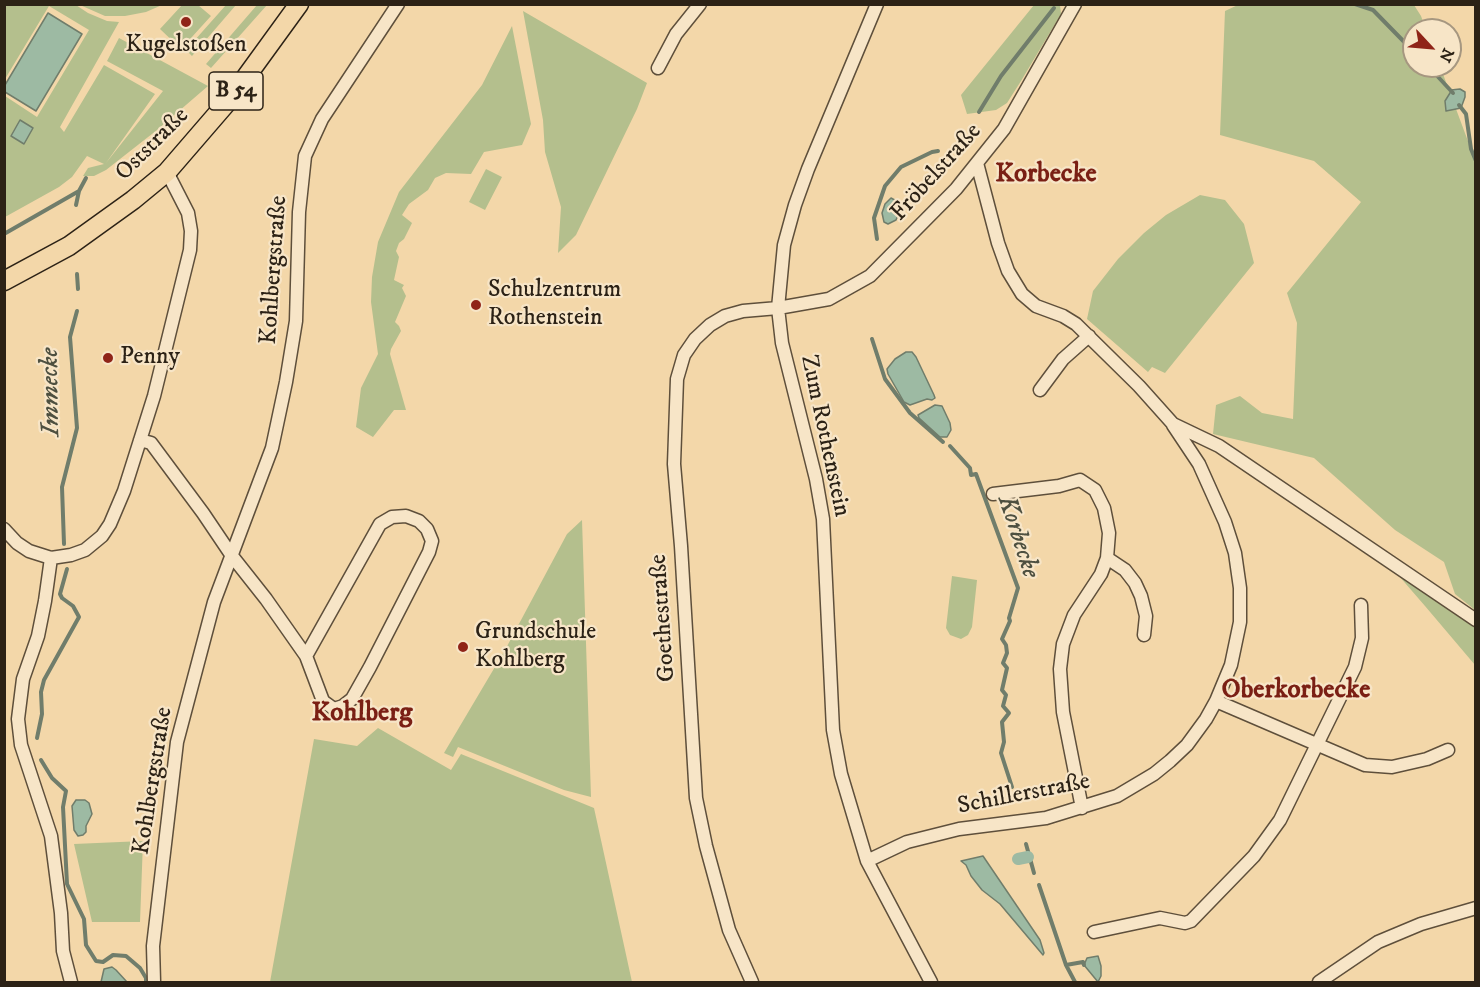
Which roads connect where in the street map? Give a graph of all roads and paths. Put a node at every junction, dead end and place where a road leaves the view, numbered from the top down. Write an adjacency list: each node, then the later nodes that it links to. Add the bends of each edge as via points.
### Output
1 (299, 4): 8 (main road, Oststraße / B 54, via 230,99)
2 (398, 4): 17 (street, Kohlbergstraße, via 322,119 305,156 296,321 286,382 272,448)
3 (700, 4): 6 (street, via 676,34)
4 (877, 4): 10 (street, Zum Rothenstein, via 795,205 784,245)
5 (1075, 4): 7 (street, Fröbelstraße, via 1009,120)
6 (658, 68)
7 (977, 163): 10 (street, Fröbelstraße, via 870,276 829,299); 11 (street, via 998,243 1012,279 1036,306 1063,316)
8 (167, 172): 9 (main road, Oststraße / B 54, via 69,246); 14 (street, via 188,213 191,231 154,396)
9 (4, 281)
10 (778, 308): 28 (street, Zum Rothenstein, via 782,343 823,519 833,730 841,774); 33 (street, Goethestraße, via 725,316 695,339 684,355 675,405 674,464 696,798 729,930)
11 (1089, 336): 12 (street, via 1062,359); 13 (street)
12 (1040, 390)
13 (1173, 424): 21 (street, via 1219,446); 24 (street, Schillerstraße, via 1208,482 1235,553 1240,622 1231,665)
14 (140, 440): 17 (street, via 151,443); 18 (street, via 119,505 102,536 85,550)
15 (993, 494): 19 (street, via 1080,480 1095,490 1104,508 1109,533)
16 (4, 529): 18 (street, via 28,551)
17 (232, 556): 23 (street); 32 (street, Kohlbergstraße, via 214,602 177,742 153,946)
18 (51, 558): 31 (street, via 43,613 23,679 18,719 21,745 51,836 63,951)
19 (1107, 558): 22 (street, via 1125,570 1135,583 1146,616); 27 (street, via 1074,615 1063,644 1060,669 1063,712)
20 (1361, 605): 25 (street, via 1362,638 1355,667)
21 (1476, 620)
22 (1143, 635)
23 (306, 656): 23 (street, via 322,701 334,709 352,699 429,552 432,541 419,521 406,516 392,517 380,524)
24 (1216, 701): 25 (street); 27 (street, Schillerstraße, via 1186,745 1154,774 1117,796)
25 (1316, 745): 26 (street, via 1365,765 1392,767); 30 (street, via 1280,820 1254,856 1191,921 1160,918)
26 (1448, 750)
27 (1082, 808): 28 (street, Schillerstraße, via 1046,818 959,829 907,842)
28 (867, 861): 34 (street, Zum Rothenstein)
29 (1476, 908): 35 (street, via 1378,942)
30 (1094, 932)
31 (71, 982)
32 (154, 982)
33 (752, 982)
34 (931, 982)
35 (1319, 982)

